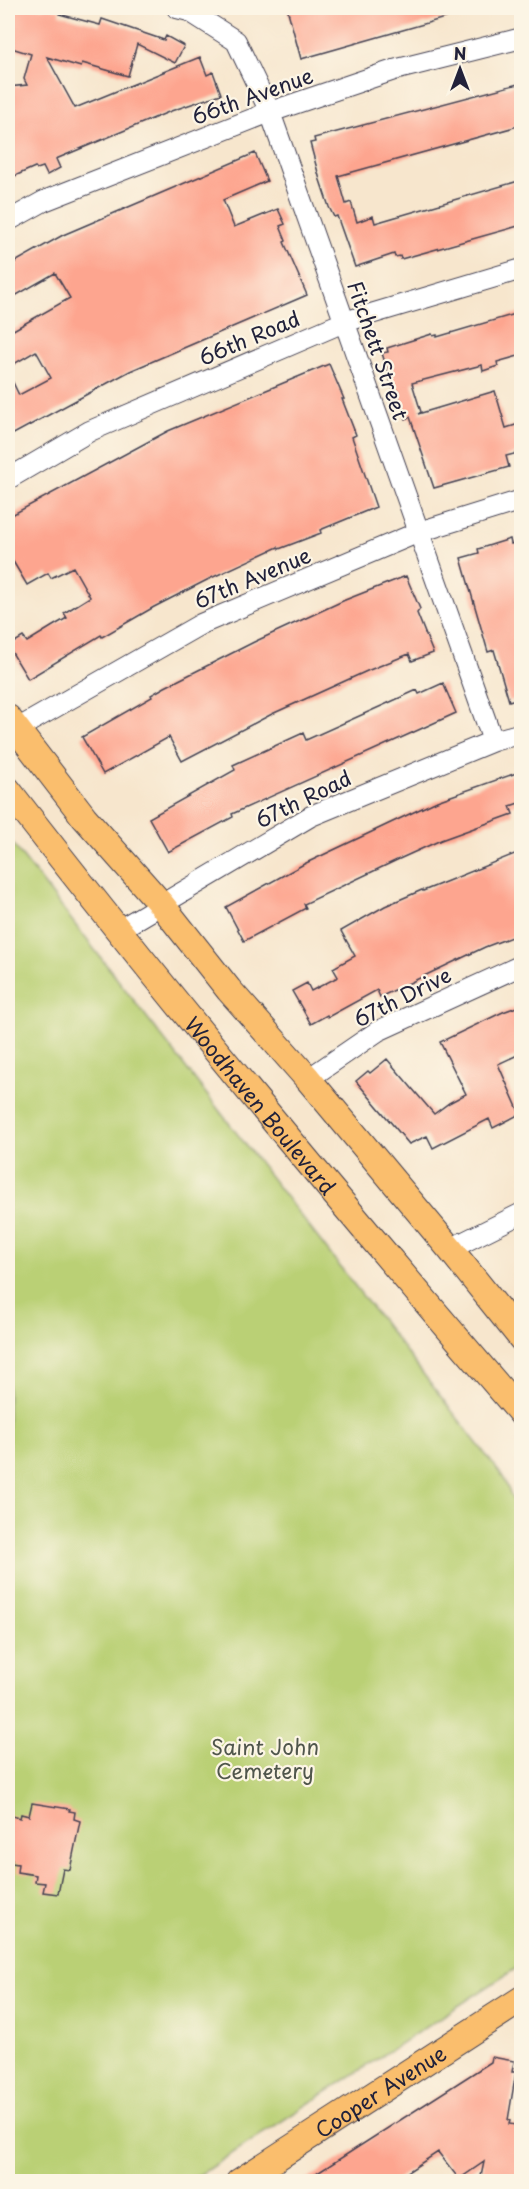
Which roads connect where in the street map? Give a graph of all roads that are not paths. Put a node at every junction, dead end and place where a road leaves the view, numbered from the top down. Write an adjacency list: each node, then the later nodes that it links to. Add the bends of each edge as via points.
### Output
1 (177, 8): 3 (street, Fitchett Street, via 236,41)
2 (522, 38): 3 (street, 66th Avenue, via 394,70)
3 (270, 112): 4 (street, 66th Avenue, via 44,201); 6 (street, Fitchett Street)
4 (8, 221)
5 (522, 269): 6 (street, 66th Road)
6 (344, 322): 7 (street, 66th Road, via 90,431); 9 (street, Fitchett Street)
7 (8, 479)
8 (522, 500): 9 (street, 67th Avenue)
9 (419, 532): 10 (street, 67th Avenue, via 201,624); 12 (street, Fitchett Street)
10 (12, 724): 14 (main road, via 84,817)
11 (522, 733): 12 (street, 67th Road)
12 (493, 741): 14 (street, 67th Road, via 311,816)
13 (8, 790): 15 (main road, Woodhaven Boulevard)
14 (161, 904): 15 (street, 67th Road); 17 (main road, via 229,990)
15 (117, 931): 21 (main road, Woodhaven Boulevard)
16 (522, 965): 17 (street, 67th Drive, via 378,1031)
17 (308, 1079): 19 (main road)
18 (522, 1213): 19 (street)
19 (450, 1249): 20 (main road)
20 (522, 1339)
21 (522, 1414)
22 (522, 1999): 23 (main road, Cooper Avenue)
23 (239, 2181)

